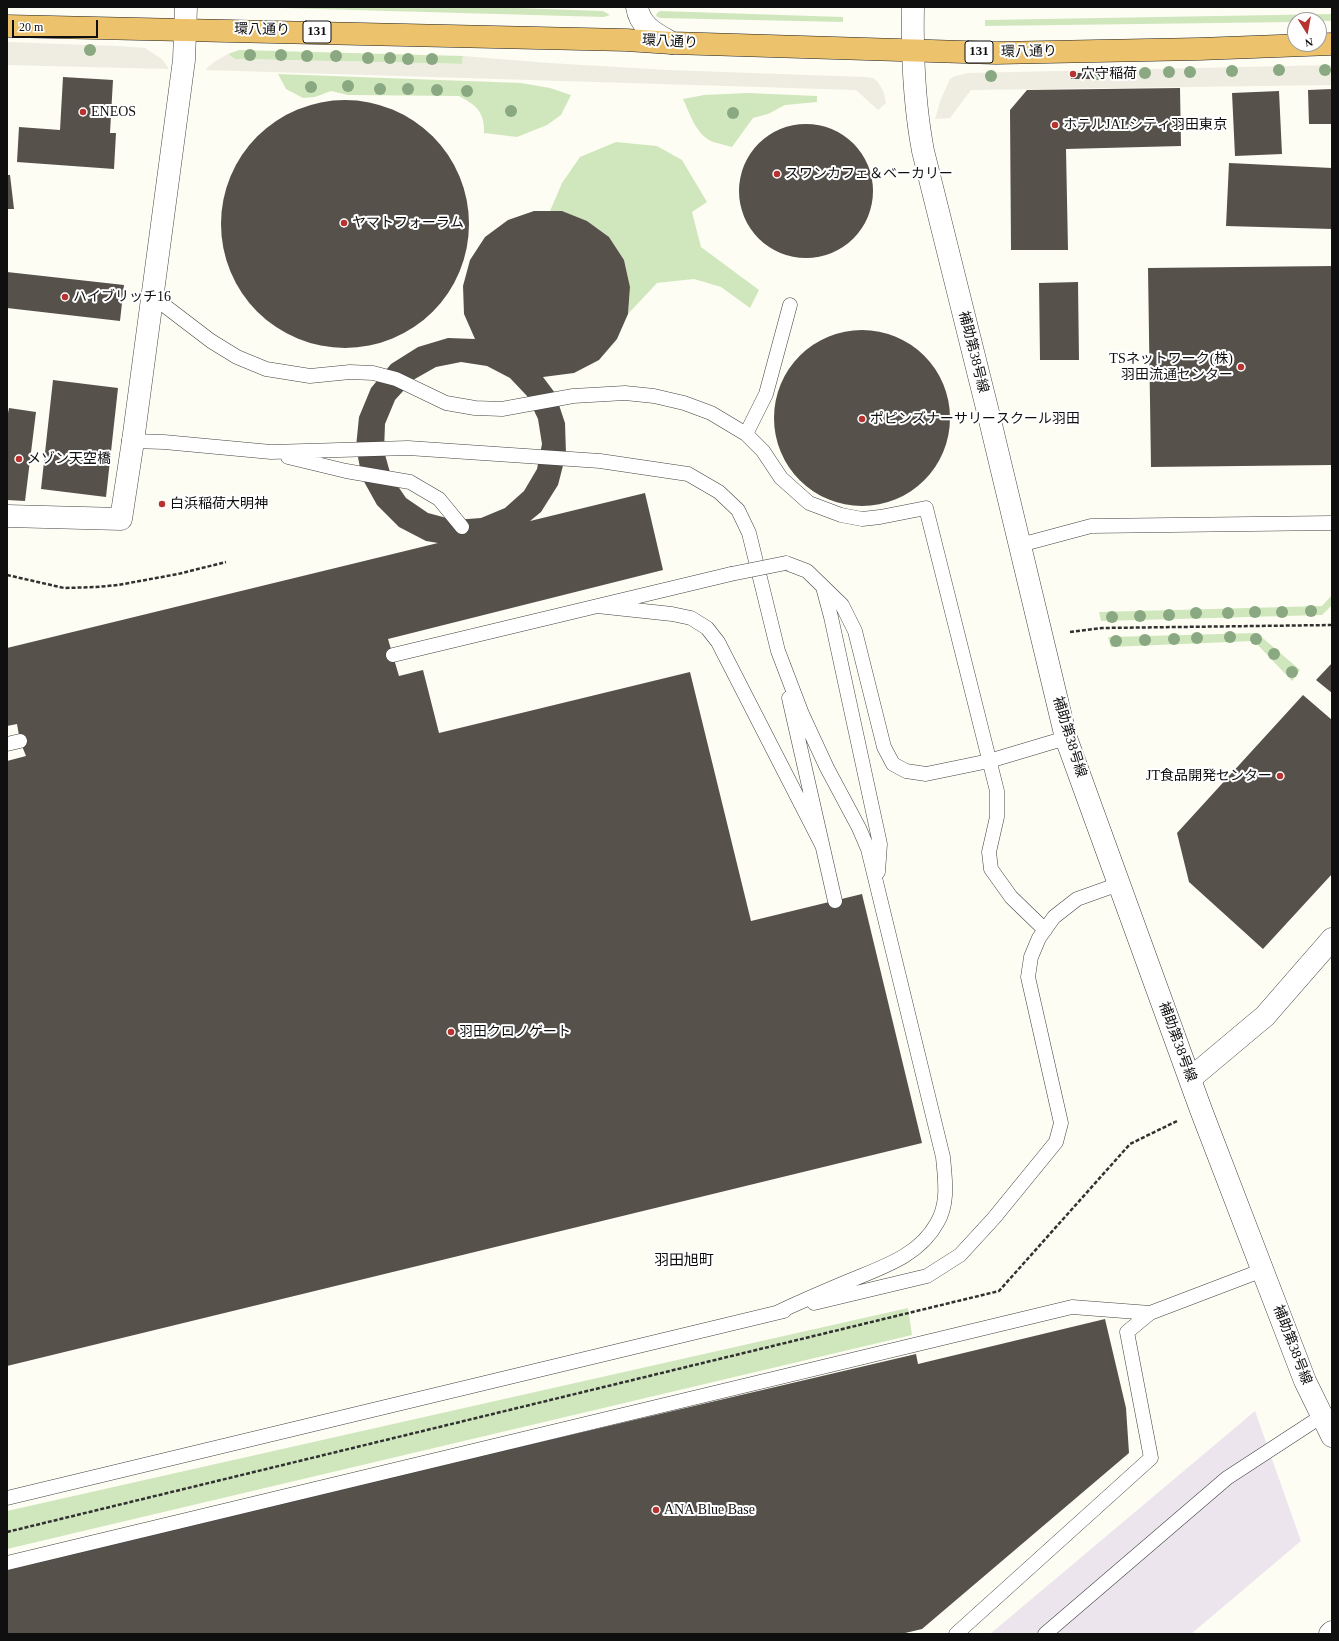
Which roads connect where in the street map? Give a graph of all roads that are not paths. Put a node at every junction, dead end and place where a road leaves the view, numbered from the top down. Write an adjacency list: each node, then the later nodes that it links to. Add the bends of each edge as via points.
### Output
1 (186, 7): 5 (street)
2 (637, 7): 6 (street, via 645,27)
3 (913, 7): 8 (street, 補助第38号線)
4 (7, 26): 5 (highway, 環八通り / 131)
5 (185, 30): 6 (highway, 環八通り / 131, via 454,35); 9 (street, via 184,60)
6 (672, 43): 8 (highway, 環八通り / 131)
7 (1332, 44): 8 (highway, 環八通り / 131, via 1003,53)
8 (912, 50): 17 (street, 補助第38号線, via 917,118 923,151)
9 (152, 296): 11 (lane, via 211,341 237,357 266,369 310,376 350,372 373,373 396,379 446,403 475,408 502,409 573,396 625,393 654,396 711,413); 12 (street)
10 (790, 305): 11 (lane, via 766,394)
11 (746, 434): 23 (lane, via 763,451 781,478 809,503 841,515 862,519 926,508)
12 (133, 441): 13 (lane); 14 (street, via 121,519)
13 (270, 452): 16 (lane, via 346,471 410,482 439,499); 20 (lane, via 408,448 600,461 688,474 719,492 738,510 749,533)
14 (7, 516)
15 (1332, 523): 17 (lane, via 1091,526)
16 (462, 528)
17 (1020, 545): 22 (street, 補助第38号線)
18 (822, 584): 19 (lane, bridge, via 808,571 786,563); 23 (lane, via 842,605 855,631 884,747 893,764 906,771 926,774); 26 (lane, via 880,844)
19 (597, 606): 21 (lane); 24 (lane, via 672,614 691,618 707,628 718,642)
20 (778, 651): 24 (lane); 26 (lane, via 802,714 859,828 868,850)
21 (392, 655)
22 (1066, 738): 23 (lane); 25 (street, 補助第38号線)
23 (989, 761): 28 (lane, via 997,791 997,817 989,852 991,869 1011,897)
24 (822, 845): 27 (lane)
25 (1119, 884): 28 (lane, via 1077,899 1054,918); 30 (street, 補助第38号線)
26 (877, 886): 32 (lane, via 943,1157 946,1194 938,1222 926,1239 907,1255)
27 (835, 901)
28 (1045, 930): 32 (lane, via 1031,957 1028,977 1061,1123 1056,1142 960,1255 927,1276)
29 (1332, 939): 30 (street, via 1264,1016)
30 (1191, 1078): 31 (street, 補助第38号線)
31 (1263, 1270): 33 (lane); 34 (street, 補助第38号線, via 1305,1381)
32 (776, 1312): 36 (lane)
33 (1150, 1313): 37 (lane, via 1072,1307); 38 (lane, via 1127,1332 1151,1458)
34 (1322, 1416): 35 (street, 補助第38号線); 39 (lane, via 1227,1478)
35 (1332, 1436)
36 (7, 1498)
37 (7, 1563)
38 (956, 1634)
39 (1045, 1634)

